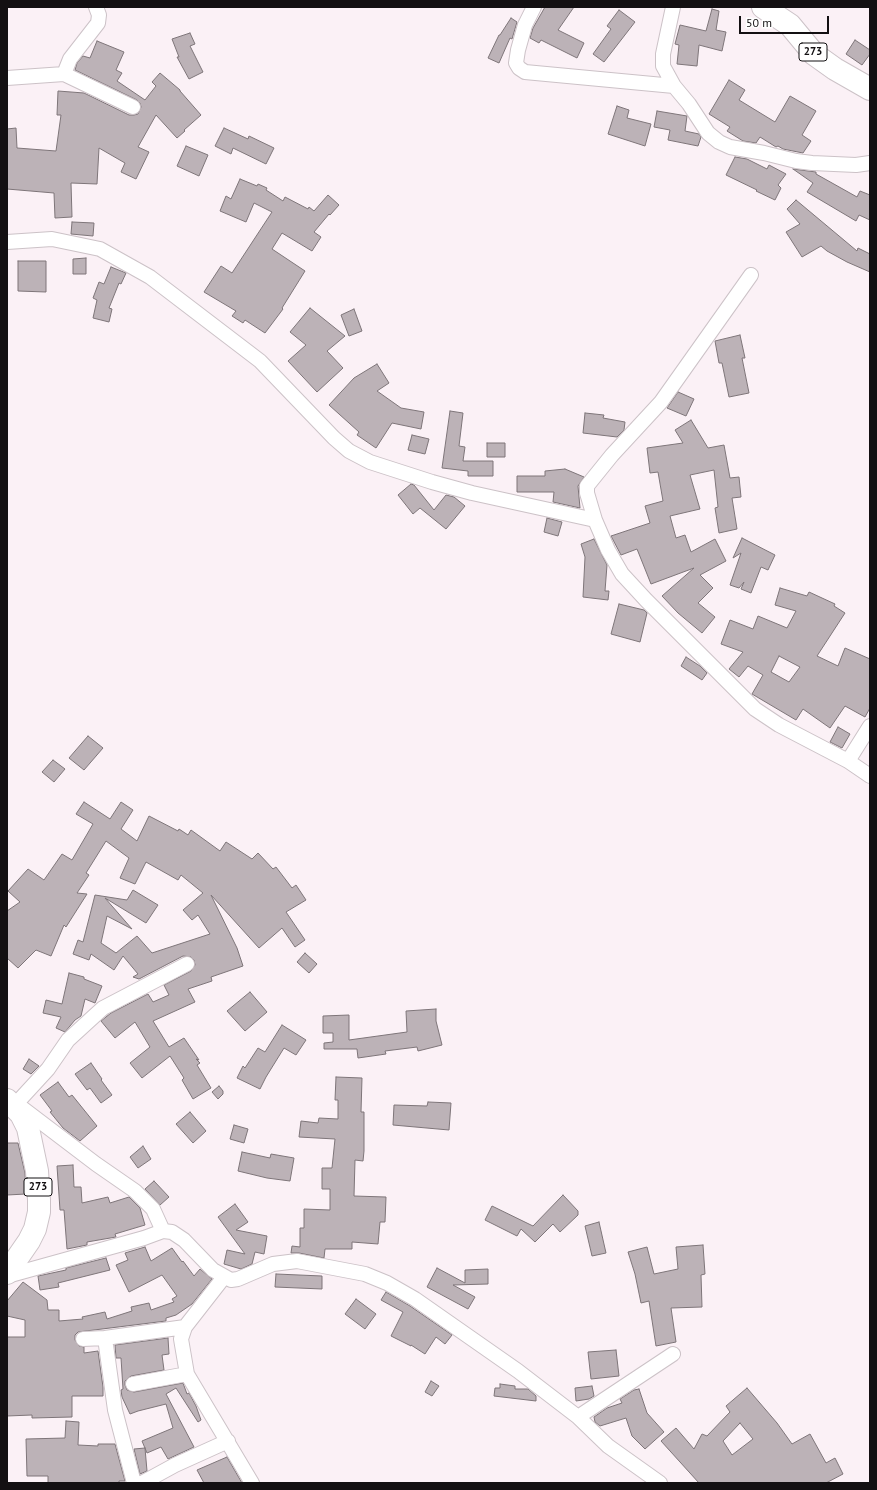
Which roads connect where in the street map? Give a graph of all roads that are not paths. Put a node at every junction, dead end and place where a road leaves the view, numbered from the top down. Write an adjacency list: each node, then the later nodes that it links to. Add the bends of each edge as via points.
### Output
1 (96, 7): 5 (street, via 98,23 70,59)
2 (534, 7): 7 (street, via 525,25 516,63 525,72)
3 (673, 7): 7 (street, via 663,54 663,66)
4 (763, 7): 8 (main road, 273, via 790,26 814,54 835,70)
5 (64, 74): 6 (street); 9 (street)
6 (7, 78)
7 (674, 86): 10 (street, via 708,133 730,147 812,163)
8 (870, 89)
9 (133, 107)
10 (870, 163)
11 (7, 242): 13 (street, via 52,239 100,249 150,277 260,361 334,438 349,451 370,462 465,491)
12 (751, 275): 13 (street, via 660,402 587,486)
13 (595, 520): 15 (street, via 622,574 734,690 755,709 779,725)
14 (870, 726): 15 (street)
15 (848, 761): 16 (street)
16 (870, 776)
17 (187, 964): 18 (street, via 103,1008 68,1040 48,1069)
18 (12, 1103): 19 (street, via 135,1191 153,1209); 20 (main road, 273, via 25,1120 32,1145 37,1171 39,1212 35,1230)
19 (163, 1231): 20 (street); 21 (street, via 172,1232 184,1240 213,1270)
20 (7, 1275)
21 (224, 1277): 22 (street); 28 (street, via 238,1279 273,1264 297,1261 365,1274 415,1299 518,1371)
22 (185, 1327): 23 (street); 26 (street, via 181,1339)
23 (105, 1338): 24 (street); 30 (street, via 115,1410)
24 (83, 1339)
25 (673, 1354): 28 (street)
26 (187, 1374): 27 (street); 29 (street)
27 (133, 1384)
28 (578, 1417): 33 (street, via 608,1446)
29 (228, 1441): 31 (street); 32 (street)
30 (134, 1483)
31 (142, 1483)
32 (252, 1483)
33 (660, 1483)

